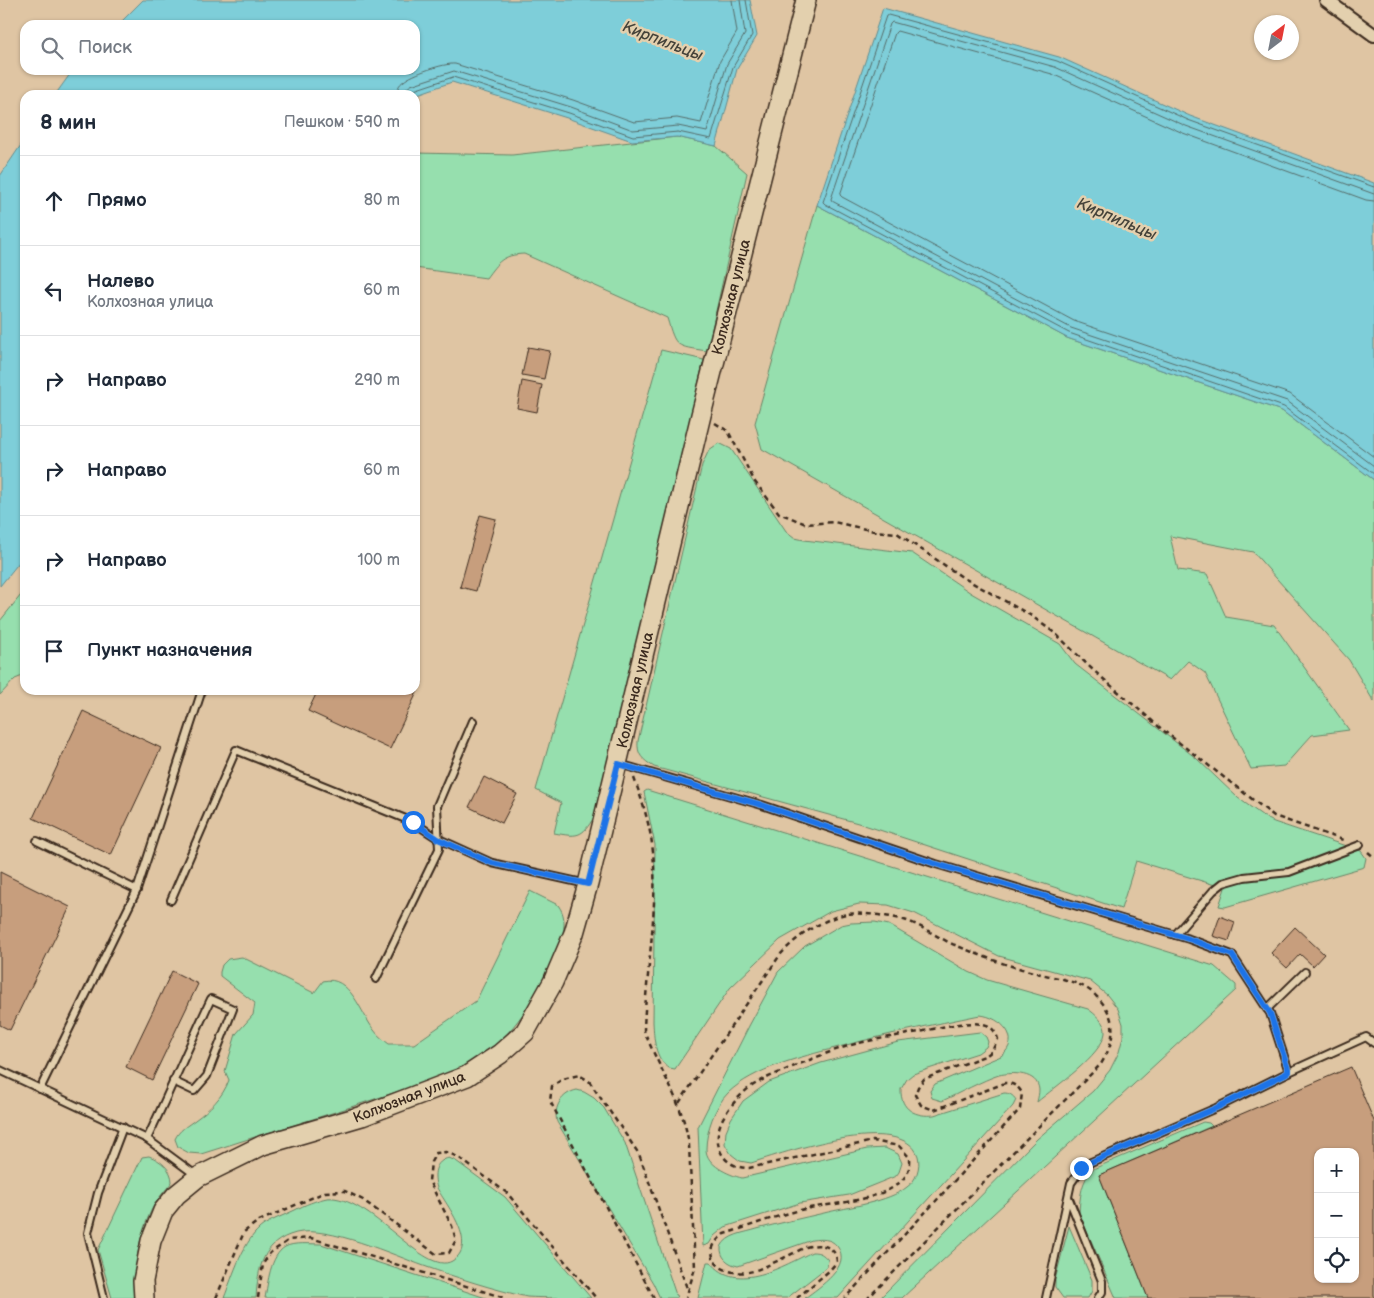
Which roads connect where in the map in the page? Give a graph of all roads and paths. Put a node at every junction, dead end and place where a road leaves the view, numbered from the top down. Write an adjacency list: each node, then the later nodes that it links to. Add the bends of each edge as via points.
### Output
1 (806, 0): 4 (main road, Колхозная улица)
2 (1326, 0): 3 (street)
3 (1374, 35)
4 (701, 415): 7 (main road, Колхозная улица); 10 (path, via 728,431 755,482 779,513 806,524 834,522 897,533 1056,634 1092,670 1164,731 1274,816)
5 (200, 695): 13 (lane)
6 (474, 721): 8 (lane, via 437,806)
7 (624, 766): 12 (main road, Колхозная улица); 15 (lane, via 762,805 936,864); 24 (path, via 643,803 651,838 654,879 644,1030)
8 (438, 839): 12 (lane, via 492,863); 14 (lane, via 413,822 236,750); 17 (lane, via 439,849)
9 (37, 841): 13 (lane)
10 (1360, 845): 11 (path); 15 (lane, via 1289,872 1223,883)
11 (1374, 857)
12 (588, 884): 27 (main road, Колхозная улица, via 574,933 553,982 525,1032 500,1054 467,1076 362,1116 262,1145)
13 (137, 890): 23 (lane)
14 (171, 900)
15 (1175, 935): 18 (lane, via 1232,955)
16 (1305, 972): 18 (lane)
17 (376, 980)
18 (1267, 1008): 21 (lane)
19 (1374, 1043): 21 (lane, via 1366,1037)
20 (0, 1070): 23 (lane)
21 (1289, 1072): 28 (lane, via 1086,1165 1071,1183)
22 (173, 1081): 22 (lane, via 211,1000 233,1009 207,1076 194,1091); 26 (lane)
23 (40, 1089): 25 (lane)
24 (679, 1103): 29 (path, via 689,1145 695,1268); 40 (path, via 780,955 807,931 848,914 904,920 988,958 1079,984 1098,997 1111,1018 1112,1030 1112,1042 1101,1064)
25 (123, 1127): 26 (lane); 30 (lane, via 98,1193 88,1233)
26 (147, 1139): 27 (lane)
27 (198, 1177): 31 (main road, Колхозная улица, via 163,1211 151,1241 143,1281)
28 (1068, 1199): 41 (lane); 42 (lane, via 1102,1281 1102,1292)
29 (689, 1292): 36 (path, via 639,1154 589,1081 578,1075 563,1079 552,1086 550,1100); 37 (path)
30 (104, 1298)
31 (144, 1298)
32 (216, 1298): 35 (path, via 244,1232 257,1222 325,1192 345,1191 363,1200 436,1254 449,1252 456,1240 429,1181 431,1162 436,1153 446,1152 507,1192)
33 (258, 1298): 34 (path, via 263,1264 270,1253 289,1240 311,1238)
34 (505, 1298)
35 (596, 1298)
36 (654, 1298)
37 (686, 1298)
38 (797, 1298): 39 (path, via 836,1262 834,1252 828,1247 816,1244 754,1271 732,1272 720,1267 714,1259 712,1249 716,1241 724,1234 804,1209 883,1192 906,1176 910,1158 899,1146 873,1141 740,1168 729,1162 719,1149 720,1126 727,1112 747,1090 765,1078 825,1053 854,1044 953,1025 984,1024 992,1027 998,1039 992,1051 924,1080 915,1095 917,1101 934,1110 1010,1083 1022,1093 1020,1109)
39 (845, 1298)
40 (868, 1298)
41 (1046, 1298)
42 (1098, 1298)

